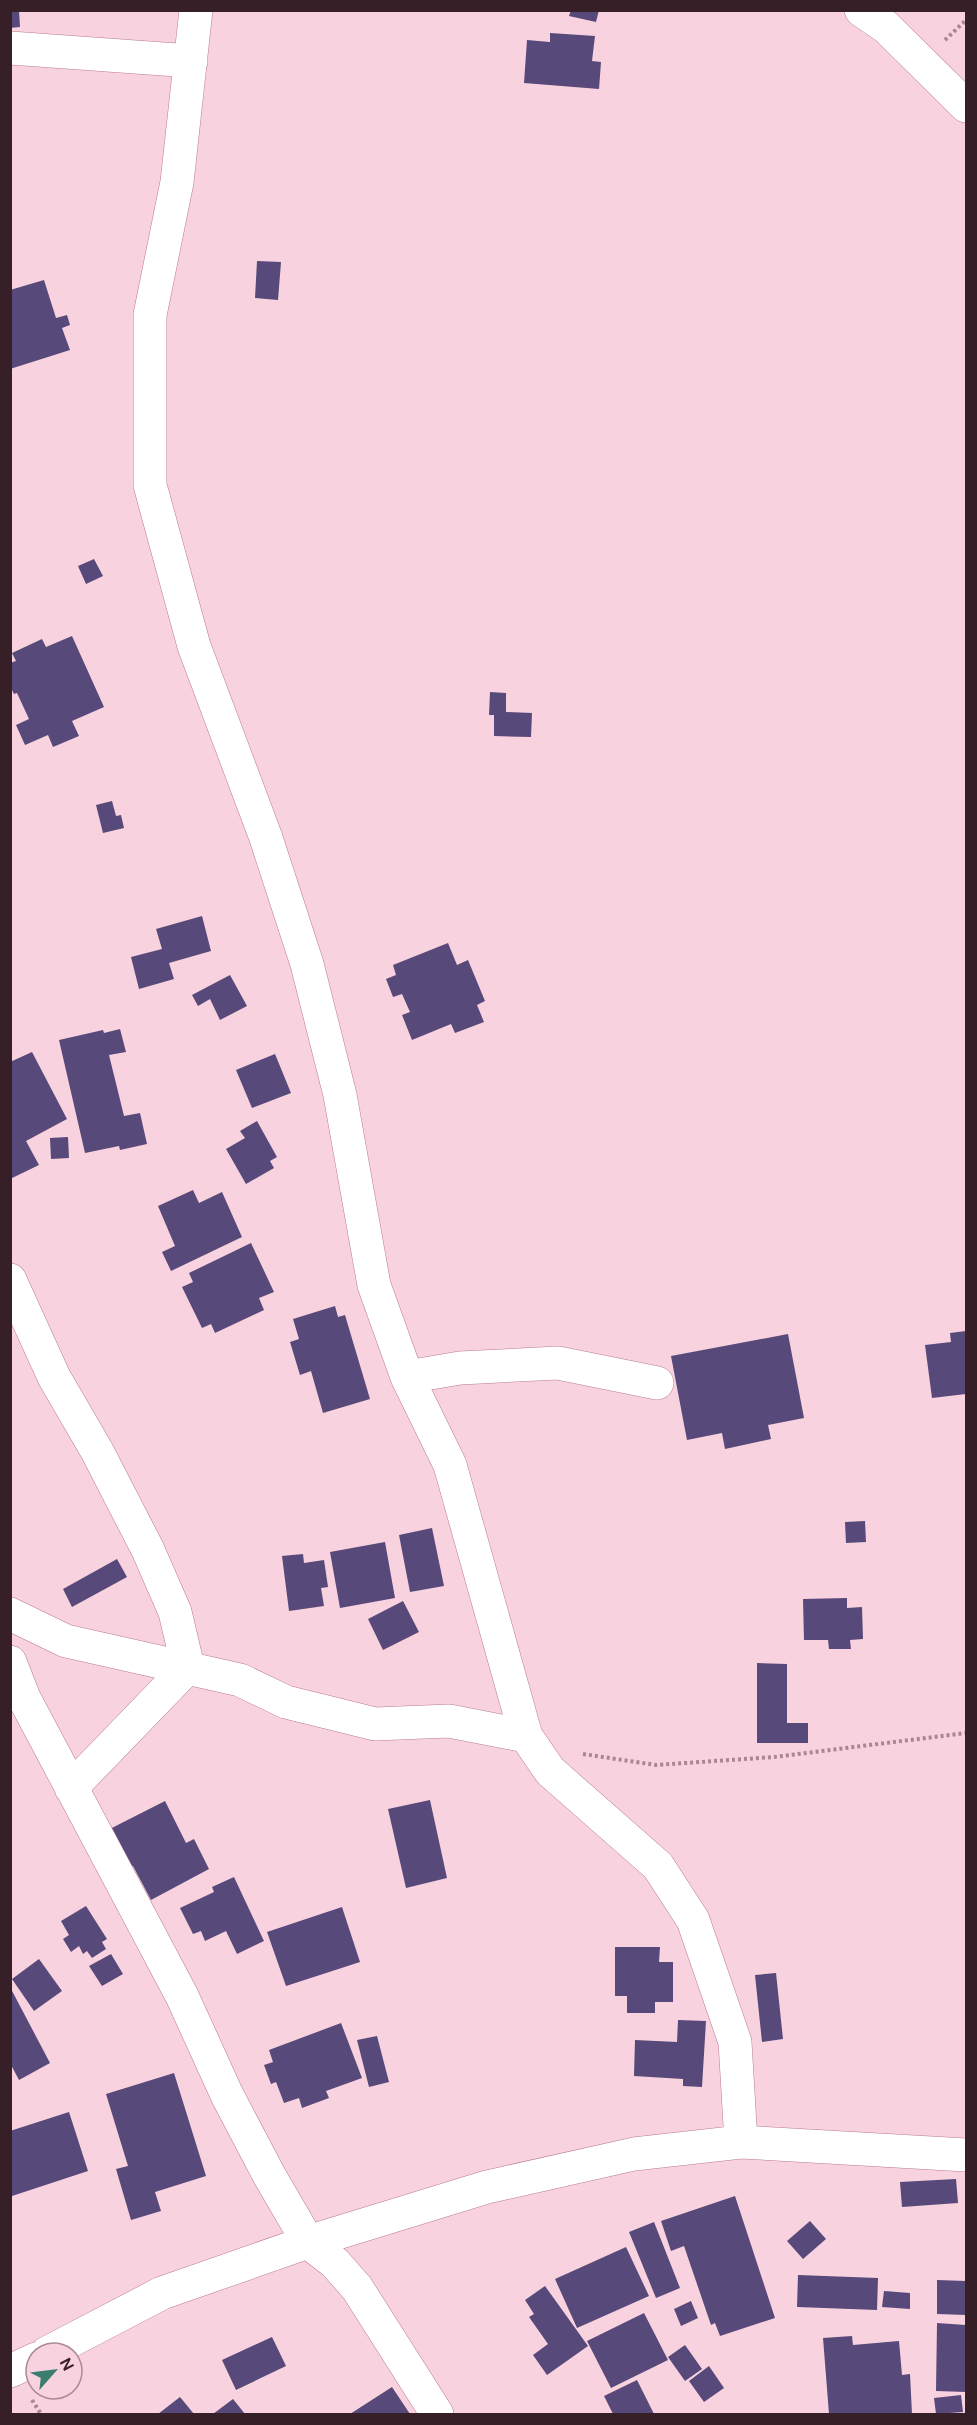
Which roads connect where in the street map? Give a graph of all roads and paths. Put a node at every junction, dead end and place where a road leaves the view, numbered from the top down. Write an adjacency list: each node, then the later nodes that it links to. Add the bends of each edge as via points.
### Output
1 (196, 10): 4 (street)
2 (861, 10): 5 (street, via 886,27)
3 (10, 48): 4 (street)
4 (191, 61): 7 (street, via 177,182 150,315 150,485 194,646 266,838 307,964 340,1095 374,1285)
5 (966, 106)
6 (10, 1280): 11 (street, via 54,1377 148,1550 175,1612)
7 (407, 1377): 8 (street, via 459,1368 558,1363); 13 (street, via 450,1465)
8 (657, 1383)
9 (10, 1614): 11 (street, via 66,1641)
10 (10, 1662): 14 (street, via 24,1698)
11 (188, 1666): 13 (street, via 240,1680 286,1702 375,1724 448,1721); 14 (street)
12 (966, 1733): 13 (path, via 774,1757 656,1765 562,1750)
13 (526, 1736): 15 (street, via 550,1771 658,1866 693,1920 735,2042)
14 (71, 1788): 17 (street, via 182,1996 227,2095)
15 (741, 2142): 16 (street); 17 (street, via 634,2154 487,2187)
16 (966, 2155)
17 (308, 2242): 18 (street, via 162,2293); 21 (street, via 335,2263 357,2288)
18 (70, 2341)
19 (24, 2365): 20 (street)
20 (10, 2372)
21 (437, 2415)

